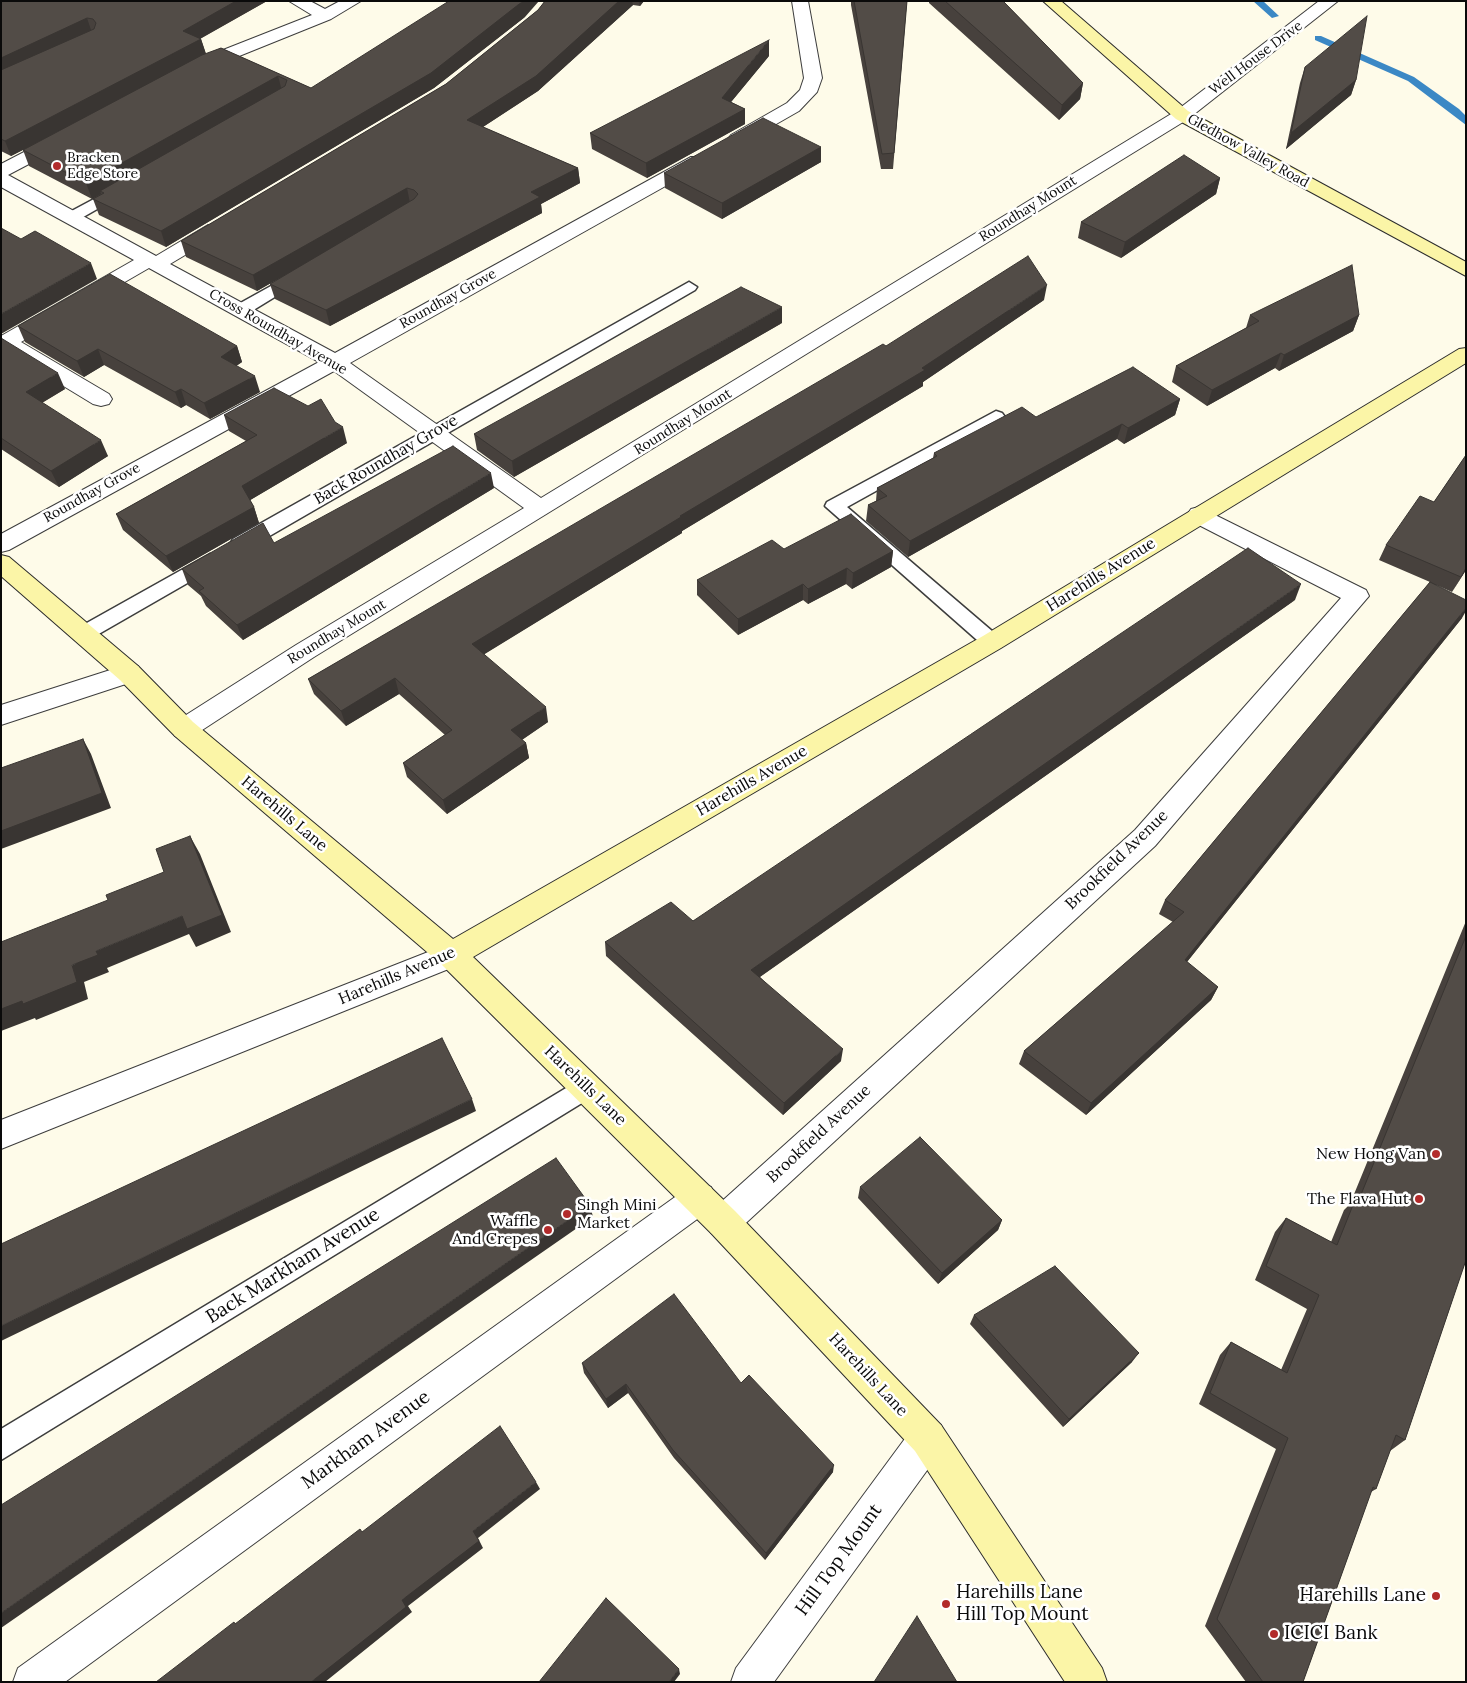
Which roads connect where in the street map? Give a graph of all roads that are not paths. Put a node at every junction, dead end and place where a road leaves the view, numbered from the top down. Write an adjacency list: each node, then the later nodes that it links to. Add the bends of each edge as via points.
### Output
1 (297, 1): 6 (street)
2 (353, 1): 6 (street)
3 (800, 1): 22 (street, Roundhay Grove, via 813,78 808,92 794,107)
4 (1051, 1): 8 (street, Gledhow Valley Road)
5 (1330, 1): 8 (street, Well House Drive)
6 (325, 16): 7 (street)
7 (183, 74)
8 (1182, 114): 17 (street, Gledhow Valley Road); 26 (street, Roundhay Mount)
9 (70, 135): 10 (street)
10 (1, 172)
11 (1, 179): 13 (street, Cross Roundhay Avenue)
12 (131, 183): 13 (lane)
13 (72, 217): 15 (street, Cross Roundhay Avenue)
14 (232, 218): 15 (street)
15 (153, 262): 19 (street, Cross Roundhay Avenue); 20 (street)
16 (309, 270): 19 (lane)
17 (1466, 270)
18 (689, 287): 25 (lane, Back Roundhay Grove)
19 (241, 310): 22 (street, Cross Roundhay Avenue)
20 (4, 340): 23 (street)
21 (1466, 354): 27 (street, Harehills Avenue)
22 (335, 362): 25 (street, Cross Roundhay Avenue); 28 (street, Roundhay Grove)
23 (101, 399)
24 (996, 417): 31 (lane, via 834,506)
25 (432, 433): 26 (street, Cross Roundhay Avenue); 30 (lane, Back Roundhay Grove)
26 (540, 509): 34 (street, Roundhay Mount, via 305,650)
27 (1199, 515): 31 (street, Harehills Avenue); 38 (street, Brookfield Avenue, via 1356,596 1145,838)
28 (1, 544)
29 (1, 563): 30 (street, Harehills Lane)
30 (83, 634): 32 (street, Harehills Lane)
31 (992, 642): 35 (street, Harehills Avenue)
32 (129, 673): 33 (street); 34 (street, Harehills Lane)
33 (1, 715)
34 (184, 729): 35 (street, Harehills Lane)
35 (451, 955): 36 (street, Harehills Lane); 37 (street, Harehills Avenue)
36 (586, 1087): 38 (street, Harehills Lane); 40 (lane, Back Markham Avenue)
37 (1, 1135)
38 (712, 1210): 39 (street, Harehills Lane); 42 (street, Markham Avenue)
39 (928, 1438): 41 (street, Harehills Lane); 43 (street, Hill Top Mount)
40 (1, 1446)
41 (1079, 1676)
42 (32, 1682)
43 (750, 1682)

